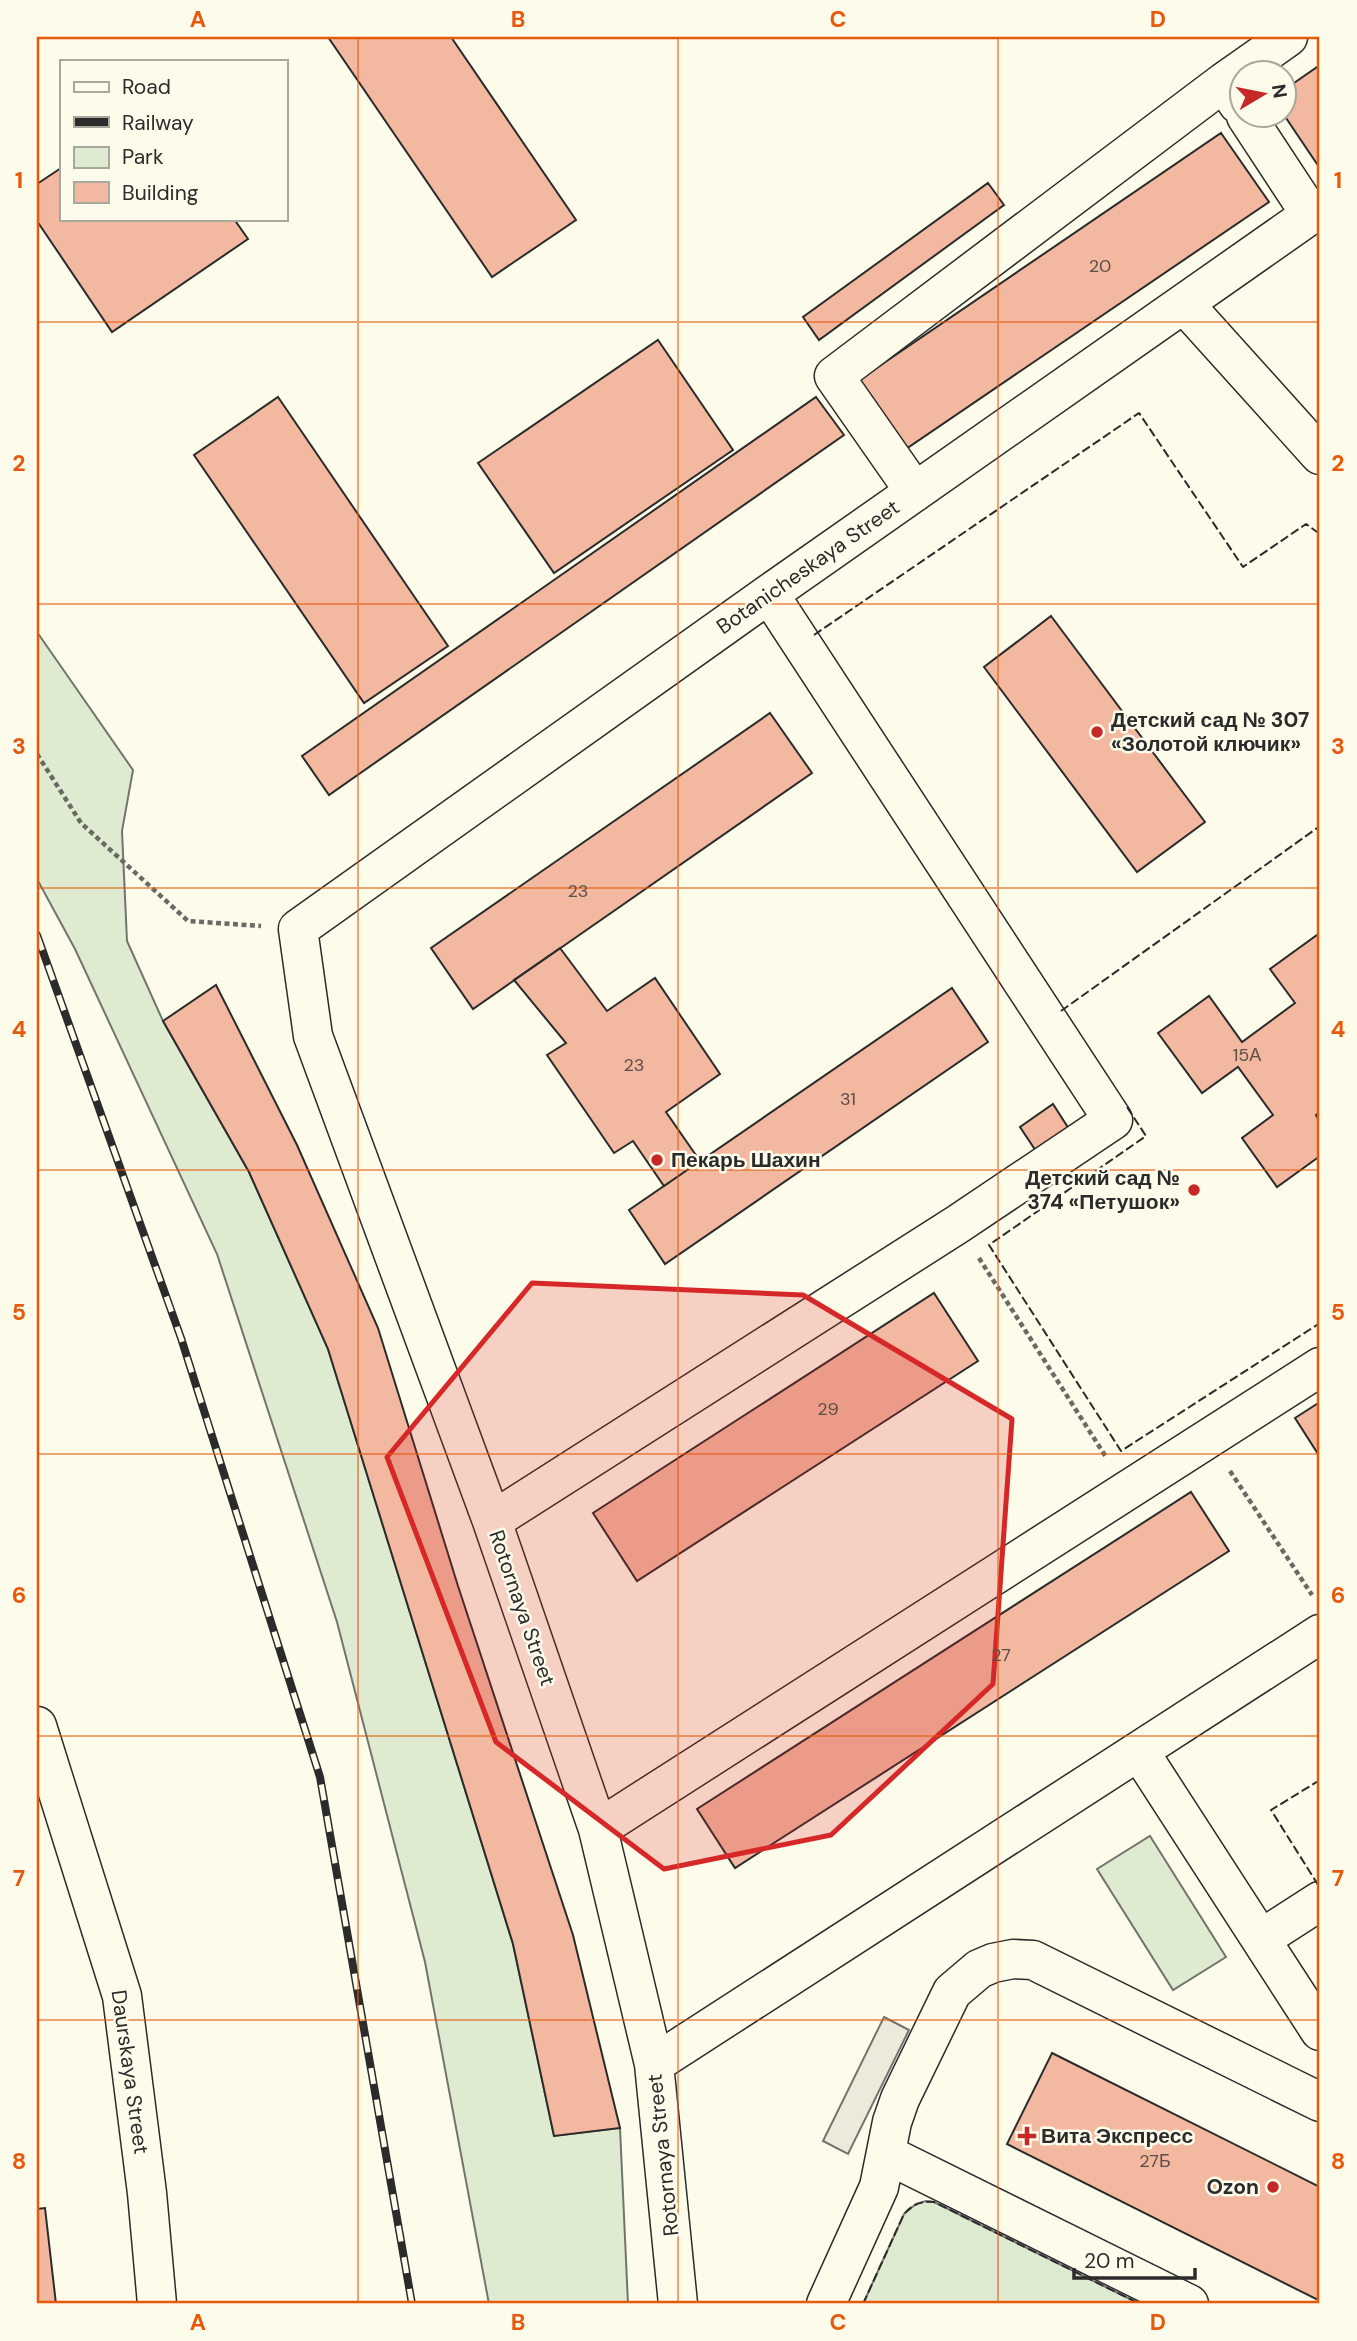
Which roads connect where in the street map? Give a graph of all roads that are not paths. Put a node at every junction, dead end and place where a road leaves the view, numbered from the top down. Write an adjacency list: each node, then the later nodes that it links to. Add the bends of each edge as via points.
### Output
1 (1288, 37): 2 (street)
2 (1266, 60)
3 (1228, 99): 8 (street, via 834,376)
4 (1256, 130): 5 (street)
5 (1316, 212): 6 (street, Botanicheskaya Street)
6 (1184, 304): 7 (street); 8 (street, Botanicheskaya Street)
7 (1320, 455)
8 (915, 492): 9 (street, Botanicheskaya Street)
9 (769, 594): 10 (street, Botanicheskaya Street); 12 (street, via 1113,1120)
10 (298, 929): 12 (street, Rotornaya Street, via 313,1036)
11 (1320, 1367): 16 (street)
12 (492, 1521): 16 (street, Rotornaya Street)
13 (1320, 1634): 15 (street)
14 (37, 1726): 23 (street, Daurskaya Street, via 122,1996)
15 (1139, 1751): 18 (street); 20 (street)
16 (598, 1829): 20 (street, Rotornaya Street)
17 (1320, 1901): 18 (street)
18 (1261, 1939): 19 (street)
19 (1320, 2031)
20 (654, 2064): 24 (street, Rotornaya Street)
21 (1320, 2102): 22 (street, via 1033,1959 1013,1959 979,1969 952,1992 900,2099)
22 (886, 2154): 25 (street, via 879,2187); 26 (street)
23 (157, 2304)
24 (678, 2304)
25 (826, 2304)
26 (1189, 2304)

